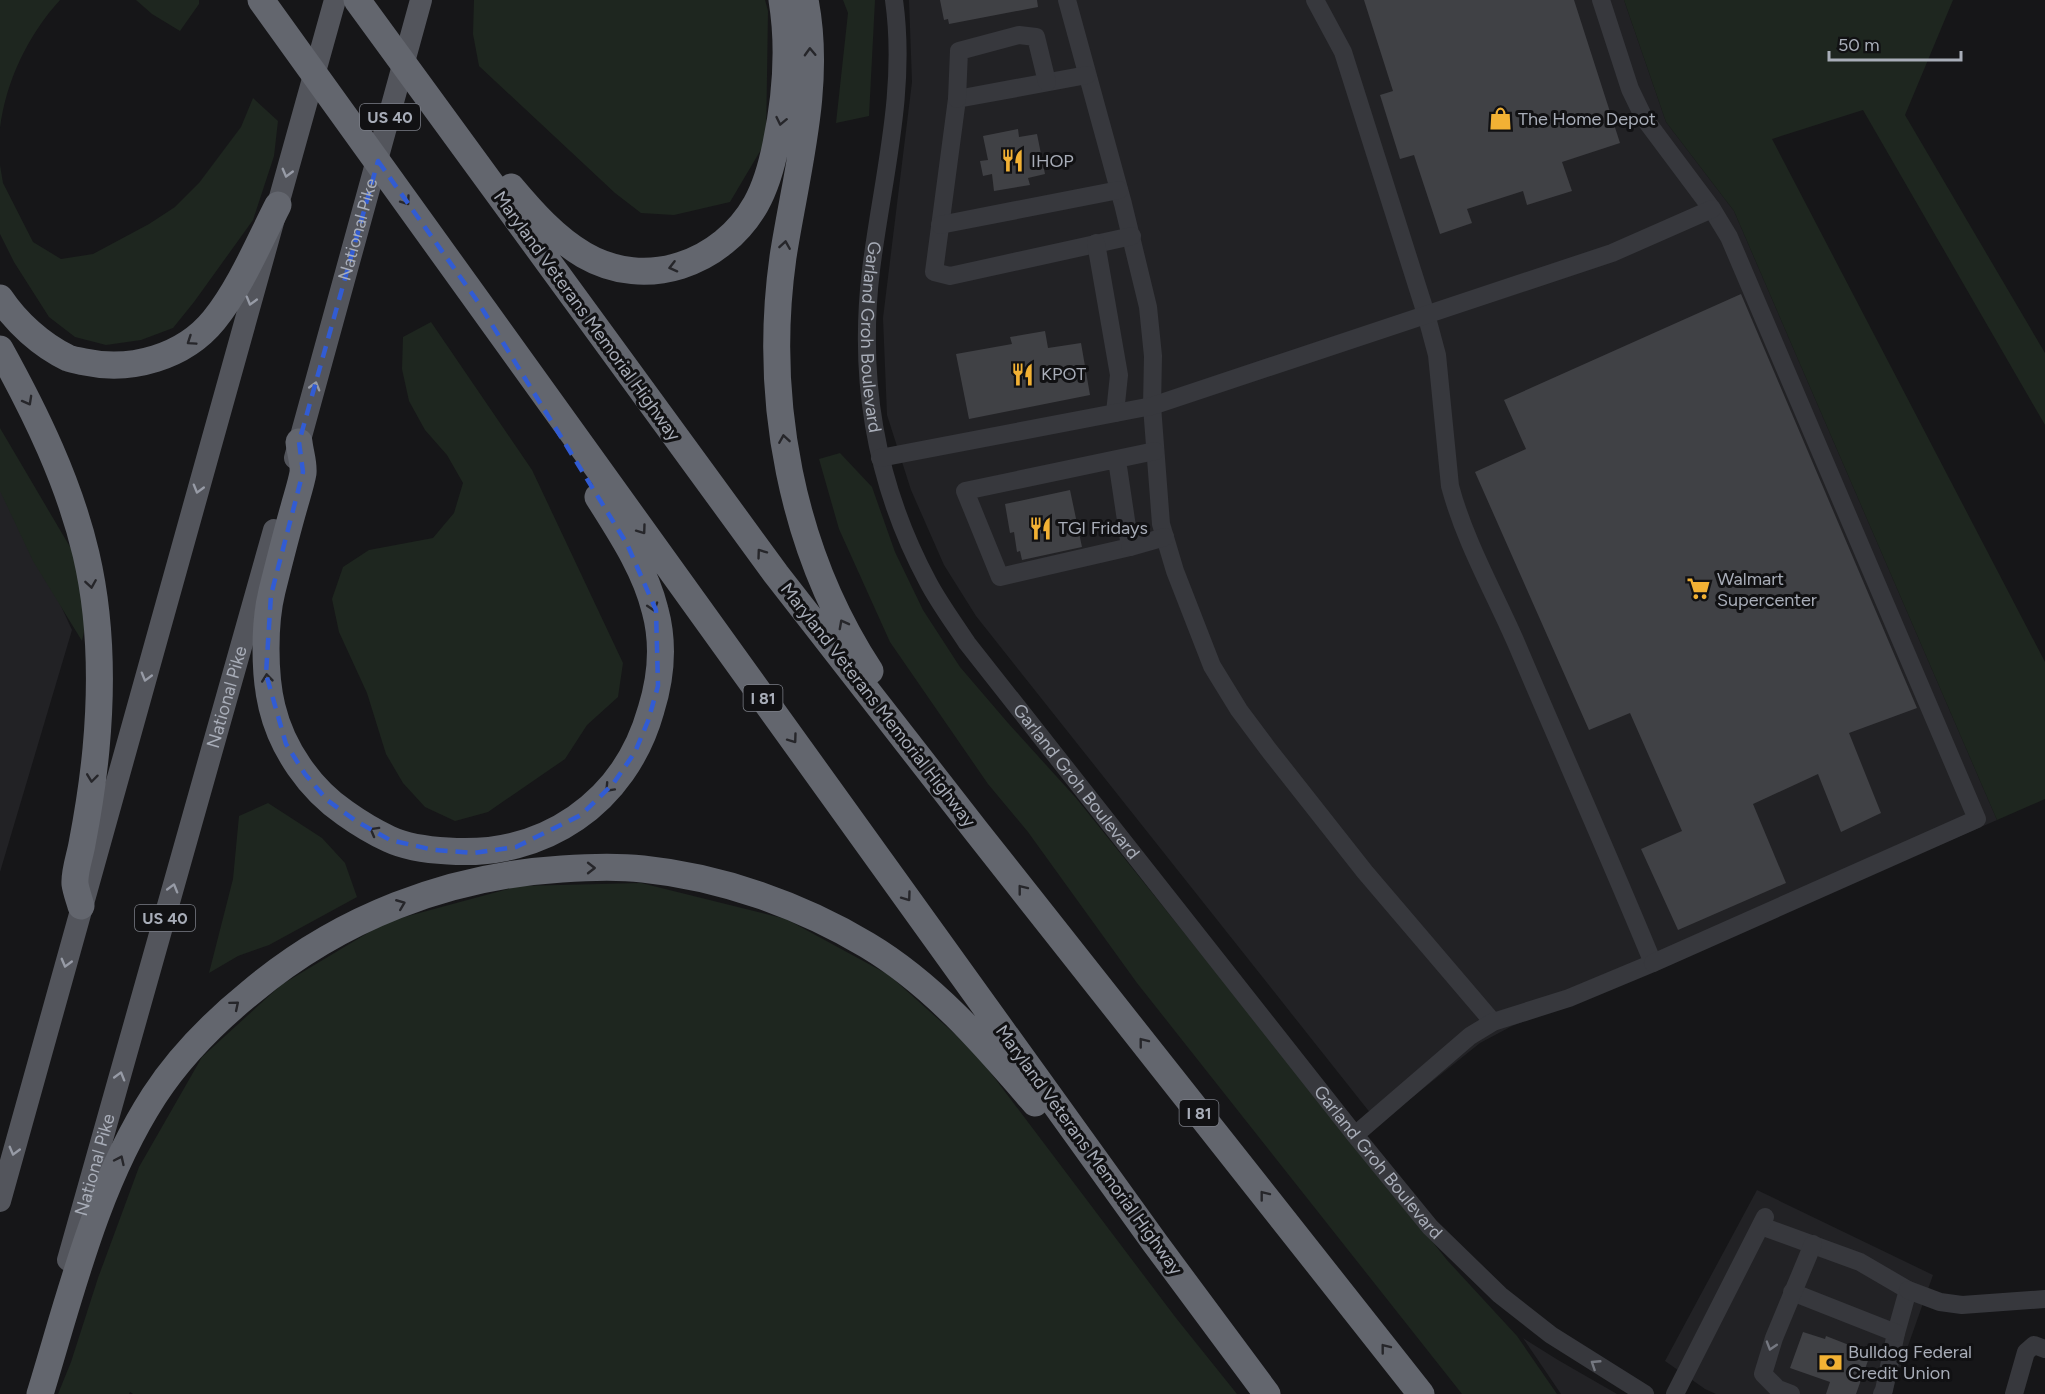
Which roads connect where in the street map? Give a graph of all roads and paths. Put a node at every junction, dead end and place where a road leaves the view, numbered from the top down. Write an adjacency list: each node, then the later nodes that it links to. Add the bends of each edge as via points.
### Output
1 (245, 0): 16 (highway)
2 (261, 0): 16 (highway, Maryland Veterans Memorial Highway / I 81)
3 (335, 0): 18 (main road, one-way to 18)
4 (357, 0): 12 (highway, Maryland Veterans Memorial Highway / I 81)
5 (782, 0): 12 (highway, one-way to 12, via 787,63 784,107 772,164 757,204 737,231 716,250 664,270 610,266 584,255 557,235 528,207)
6 (805, 0): 35 (highway, one-way to 6, via 858,652 834,607 802,523 789,472 780,416 777,316 807,111 811,64)
7 (894, 0): 31 (street, Garland Groh Boulevard, via 899,67 895,113 866,320 871,411)
8 (1067, 0): 13 (street)
9 (1315, 0): 25 (street, via 1343,52)
10 (1601, 0): 19 (street, via 1630,89 1644,118)
11 (421, 1): 29 (main road, National Pike / US 40, one-way to 11)
12 (372, 22): 35 (highway, Maryland Veterans Memorial Highway / I 81, one-way to 12, via 776,574)
13 (1088, 75): 14 (street); 17 (street)
14 (1047, 82): 15 (street); 15 (street, via 1036,37 1019,35 959,51)
15 (957, 99): 20 (street)
16 (360, 136): 24 (highway, Maryland Veterans Memorial Highway / I 81, one-way to 24)
17 (1119, 190): 20 (street); 21 (street)
18 (278, 205): 23 (highway, one-way to 23, via 214,321 195,339 164,357 128,364 97,364 68,358 36,338); 36 (main road, one-way to 36)
19 (1712, 209): 25 (street, via 1612,253); 37 (street, via 1729,237 1977,819)
20 (940, 225): 22 (street, via 934,272 950,276)
21 (1132, 236): 22 (street); 27 (street, via 1148,307 1153,356)
22 (1096, 243): 28 (street, via 1119,375)
23 (0, 298)
24 (478, 302): 29 (highway, one-way to 29, via 627,544 656,610 661,648 658,686 648,721 635,752 614,784 581,816 549,835 516,847 474,853 434,850 390,840 356,821 327,800 305,774 286,744 272,708 266,674 271,595 303,472); 41 (highway, Maryland Veterans Memorial Highway / I 81, one-way to 41)
25 (1426, 314): 27 (street); 37 (street, via 1437,355 1454,503 1559,738)
26 (0, 349): 36 (highway, one-way to 36, via 33,409 71,504 86,555 98,629 96,749 75,884)
27 (1152, 406): 28 (street); 30 (street)
28 (1115, 413): 31 (street)
29 (299, 442): 48 (main road, National Pike / US 40, one-way to 29)
30 (1155, 451): 32 (street); 33 (street)
31 (879, 458): 39 (street, Garland Groh Boulevard, via 900,523 928,583 967,643)
32 (1117, 460): 34 (street); 34 (street, via 965,490 1000,577)
33 (1165, 537): 34 (street); 38 (street, via 1212,666 1239,710 1365,872)
34 (1130, 547)
35 (977, 832): 51 (highway, Maryland Veterans Memorial Highway / I 81, one-way to 35)
36 (81, 906): 40 (main road, one-way to 40)
37 (1653, 963): 38 (street, via 1569,998)
38 (1493, 1022): 39 (street, via 1470,1036)
39 (1355, 1135): 52 (street, Garland Groh Boulevard, one-way to 39, via 1551,1335 1500,1295 1430,1227)
40 (0, 1201)
41 (1155, 1243): 49 (highway, one-way to 41, via 106,1190 155,1095 188,1051 267,978 355,922 450,886 535,870 642,868 704,879 764,897 868,945 913,976 992,1052); 50 (highway, Maryland Veterans Memorial Highway / I 81)
42 (1813, 1244): 43 (street, via 1860,1262); 44 (street); 53 (street, via 1763,1222)
43 (1908, 1290): 45 (street, via 1962,1305); 46 (street)
44 (1792, 1292): 46 (street); 54 (street, one-way to 54, via 1763,1374 1778,1389)
45 (2045, 1299)
46 (1896, 1333): 55 (street)
47 (2045, 1348): 56 (street, via 2034,1346 2026,1352)
48 (28, 1394)
49 (40, 1394)
50 (1267, 1394)
51 (1421, 1394)
52 (1645, 1394)
53 (1675, 1394)
54 (1791, 1394)
55 (1882, 1394)
56 (2014, 1394)

